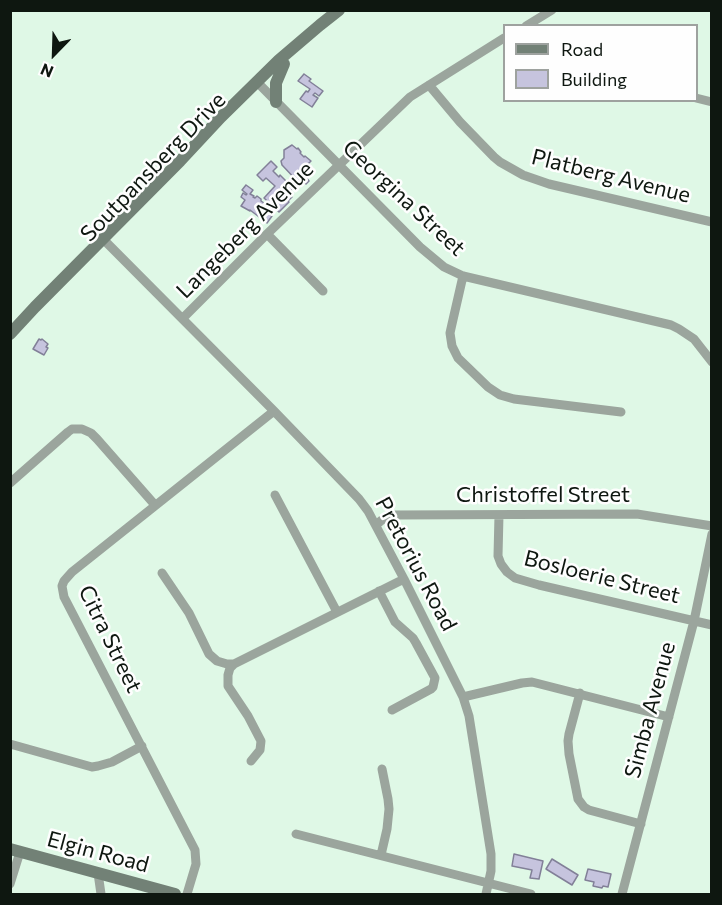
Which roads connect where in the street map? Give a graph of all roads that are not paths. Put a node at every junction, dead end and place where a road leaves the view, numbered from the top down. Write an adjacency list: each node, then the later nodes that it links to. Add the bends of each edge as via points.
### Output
1 (339, 10): 3 (street, Soutpansberg Drive)
2 (552, 10): 4 (street)
3 (326, 22): 6 (street, Soutpansberg Drive); 7 (street, Soutpansberg Drive, via 279,60)
4 (539, 22)
5 (503, 39): 8 (street, Langeberg Avenue)
6 (284, 64): 7 (street, Soutpansberg Drive); 9 (street, via 276,83)
7 (259, 84): 9 (street, Georgina Street); 13 (street, Soutpansberg Drive, via 221,117)
8 (429, 85): 10 (street, Langeberg Avenue, via 410,97); 11 (street, Platberg Avenue, via 500,162 523,175)
9 (276, 102): 10 (street, Georgina Street)
10 (339, 165): 12 (street, Langeberg Avenue); 14 (street, Georgina Street, via 439,264)
11 (711, 222)
12 (267, 234): 15 (street); 17 (street, Langeberg Avenue)
13 (106, 242): 16 (street, Soutpansberg Drive); 17 (street, Pretorius Road)
14 (463, 276): 20 (street, Georgina Street, via 680,329 694,339); 22 (street, via 450,333 452,346 458,358 488,387 514,399)
15 (323, 291)
16 (37, 310): 18 (street, Soutpansberg Drive); 19 (street, Soutpansberg Drive)
17 (183, 318): 21 (street, Pretorius Road)
18 (10, 333)
19 (10, 342)
20 (711, 362)
21 (274, 411): 25 (street, Citra Street); 27 (street, Pretorius Road, via 359,499)
22 (621, 412)
23 (10, 483): 25 (street, via 72,429 82,429 97,439)
24 (275, 495): 33 (street)
25 (155, 505): 42 (street, Citra Street, via 67,577 62,591)
26 (499, 515): 27 (street, Christoffel Street, via 395,515); 28 (street, Christoffel Street, via 637,514); 34 (street, Bosloerie Street, via 498,556 515,578)
27 (376, 525): 31 (street, Pretorius Road)
28 (711, 525)
29 (711, 534): 34 (street, Simba Avenue)
30 (162, 573): 36 (street, via 189,613 209,654 217,661)
31 (404, 579): 32 (street); 38 (street, Pretorius Road)
32 (379, 591): 33 (street); 39 (street, via 397,625 416,643 435,678 431,689)
33 (337, 612): 36 (street)
34 (694, 621): 35 (street, Bosloerie Street); 40 (street, Simba Avenue)
35 (711, 625)
36 (234, 664): 43 (street, via 228,686 261,741 260,750)
37 (580, 693): 38 (street, via 529,682); 40 (street); 45 (street, via 568,741 578,799 589,810)
38 (463, 697): 50 (street, Pretorius Road, via 470,716 491,854)
39 (392, 710)
40 (669, 717): 45 (street, Simba Avenue)
41 (10, 744): 42 (street, via 92,767 112,762)
42 (142, 746): 54 (street, Citra Street, via 195,850 196,864)
43 (251, 760)
44 (382, 769): 48 (street, via 389,809)
45 (640, 824): 57 (street, Simba Avenue)
46 (296, 834): 48 (street)
47 (15, 851): 49 (street, Elgin Road); 51 (street)
48 (381, 855): 50 (street)
49 (98, 873): 52 (street); 53 (street, Elgin Road)
50 (489, 883): 55 (street, Pretorius Road); 56 (street)
51 (10, 884)
52 (101, 894)
53 (175, 894)
54 (187, 894)
55 (486, 894)
56 (531, 894)
57 (622, 894)

